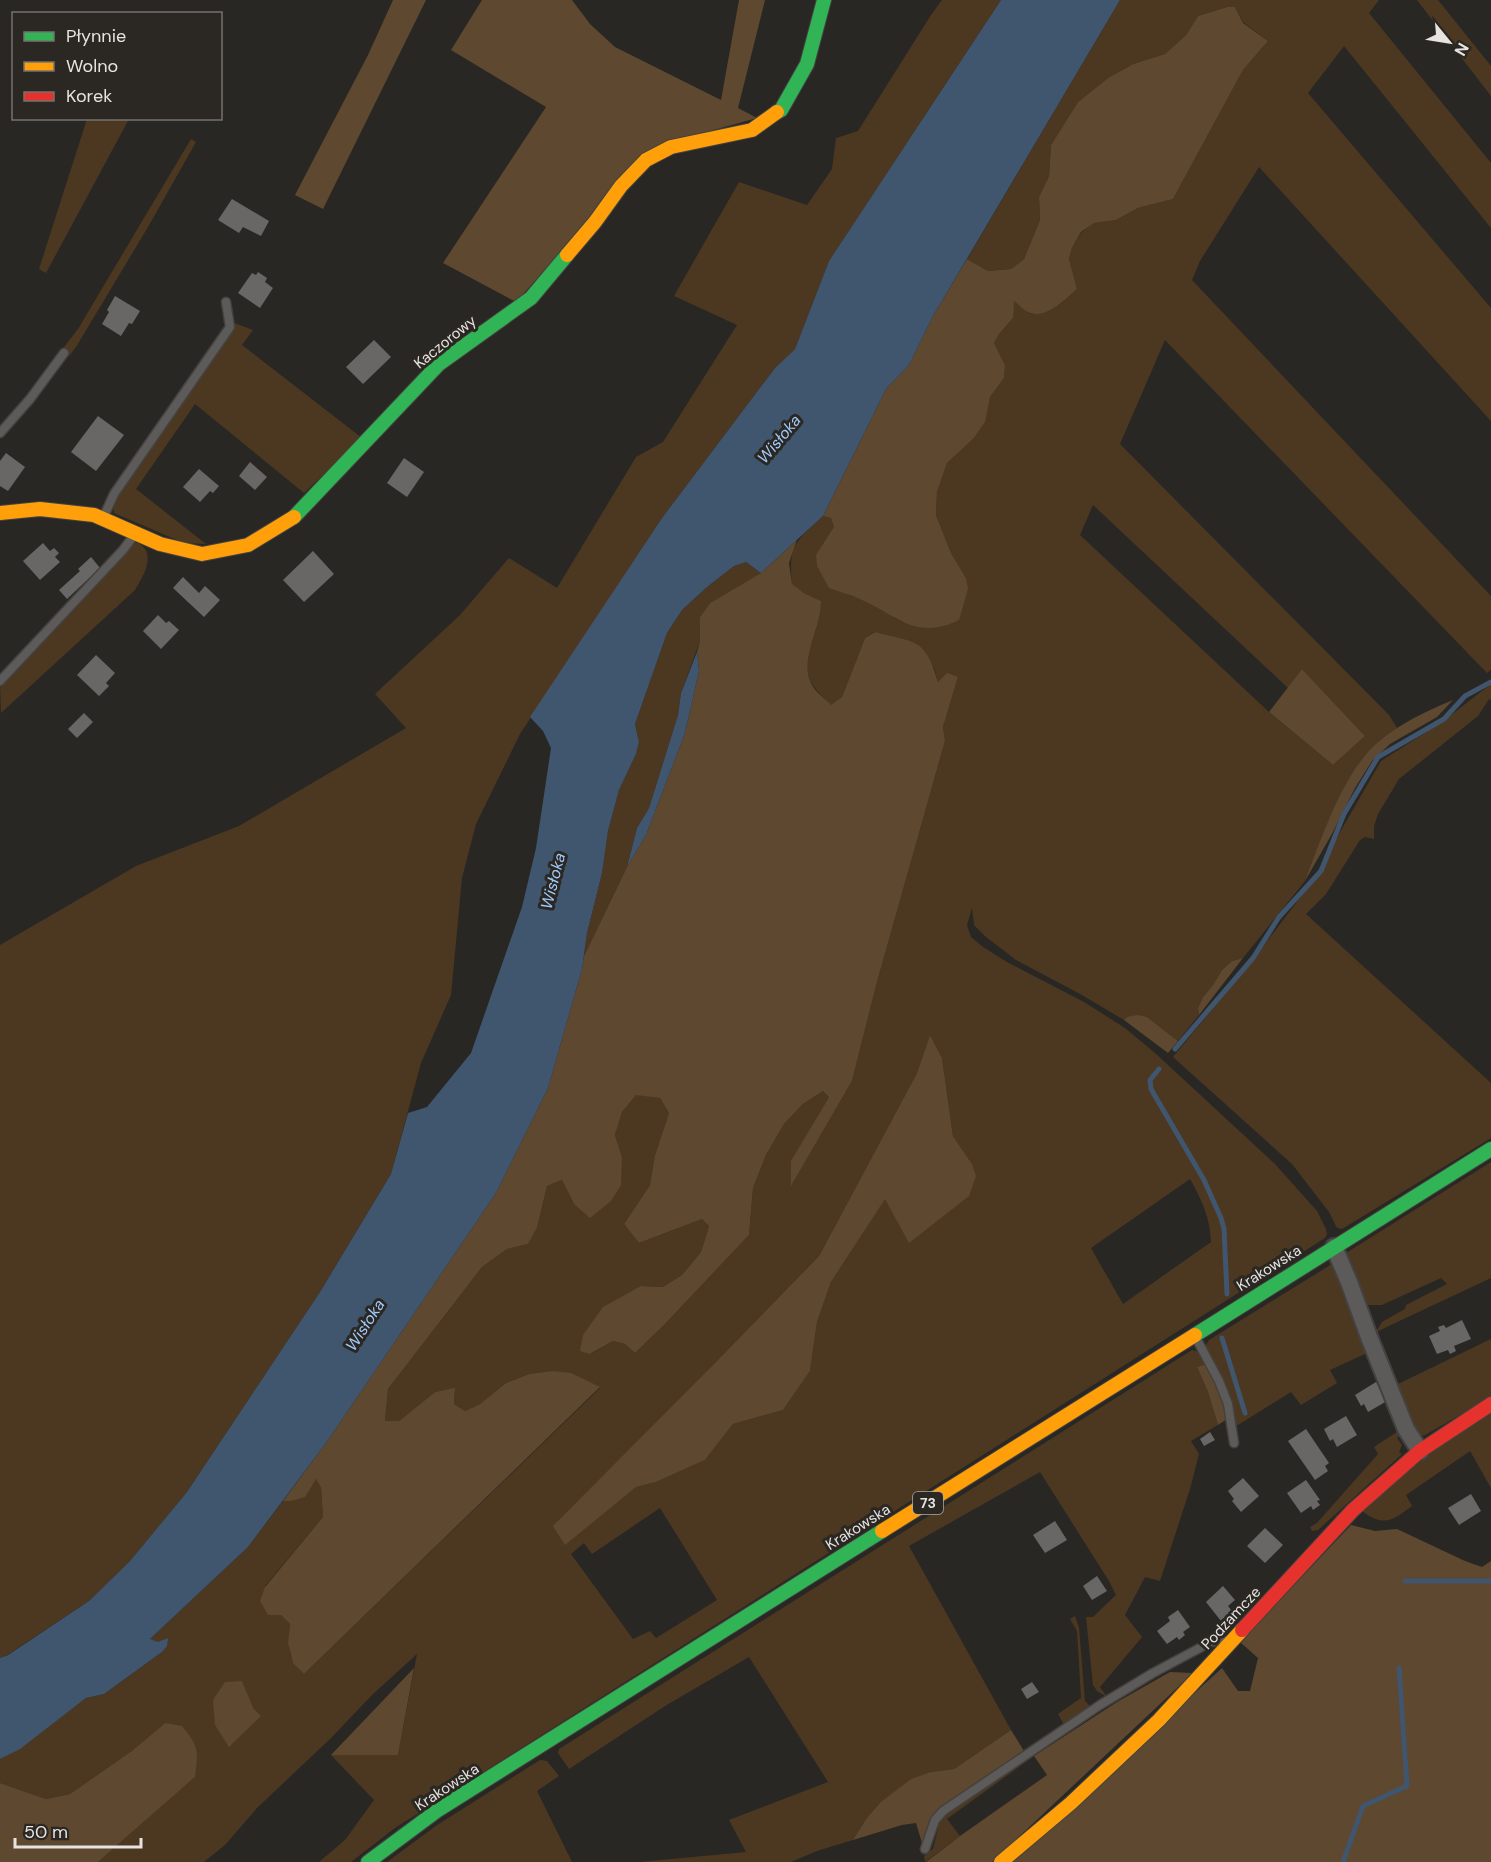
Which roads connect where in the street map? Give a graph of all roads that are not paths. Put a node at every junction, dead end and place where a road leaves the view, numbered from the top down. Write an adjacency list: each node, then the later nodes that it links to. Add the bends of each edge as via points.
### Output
1 (824, 0): 7 (street, Kaczorowy, via 807,64 781,110 752,130 672,147 646,160 531,298 439,364 292,519 248,545 202,554 160,544)
2 (226, 302): 6 (lane, via 230,327 114,494)
3 (64, 353): 4 (lane)
4 (0, 433)
5 (0, 513): 6 (street, Kaczorowy, via 40,509)
6 (103, 519): 7 (street, Kaczorowy)
7 (135, 533): 8 (lane)
8 (0, 681)
9 (1491, 1149): 10 (street, Krakowska / 73)
10 (1334, 1247): 11 (street, Krakowska / 73); 14 (street, via 1406,1429)
11 (1195, 1335): 13 (lane, via 1228,1404); 17 (street, Krakowska / 73, via 438,1810)
12 (1491, 1404): 14 (street, Podzamcze)
13 (1234, 1443)
14 (1420, 1451): 15 (street, Podzamcze, via 1351,1512)
15 (1229, 1644): 16 (lane, via 1222,1639 1209,1643 1100,1705 939,1815); 18 (street, Podzamcze, via 1119,1760)
16 (925, 1849)
17 (368, 1862)
18 (1001, 1862)

